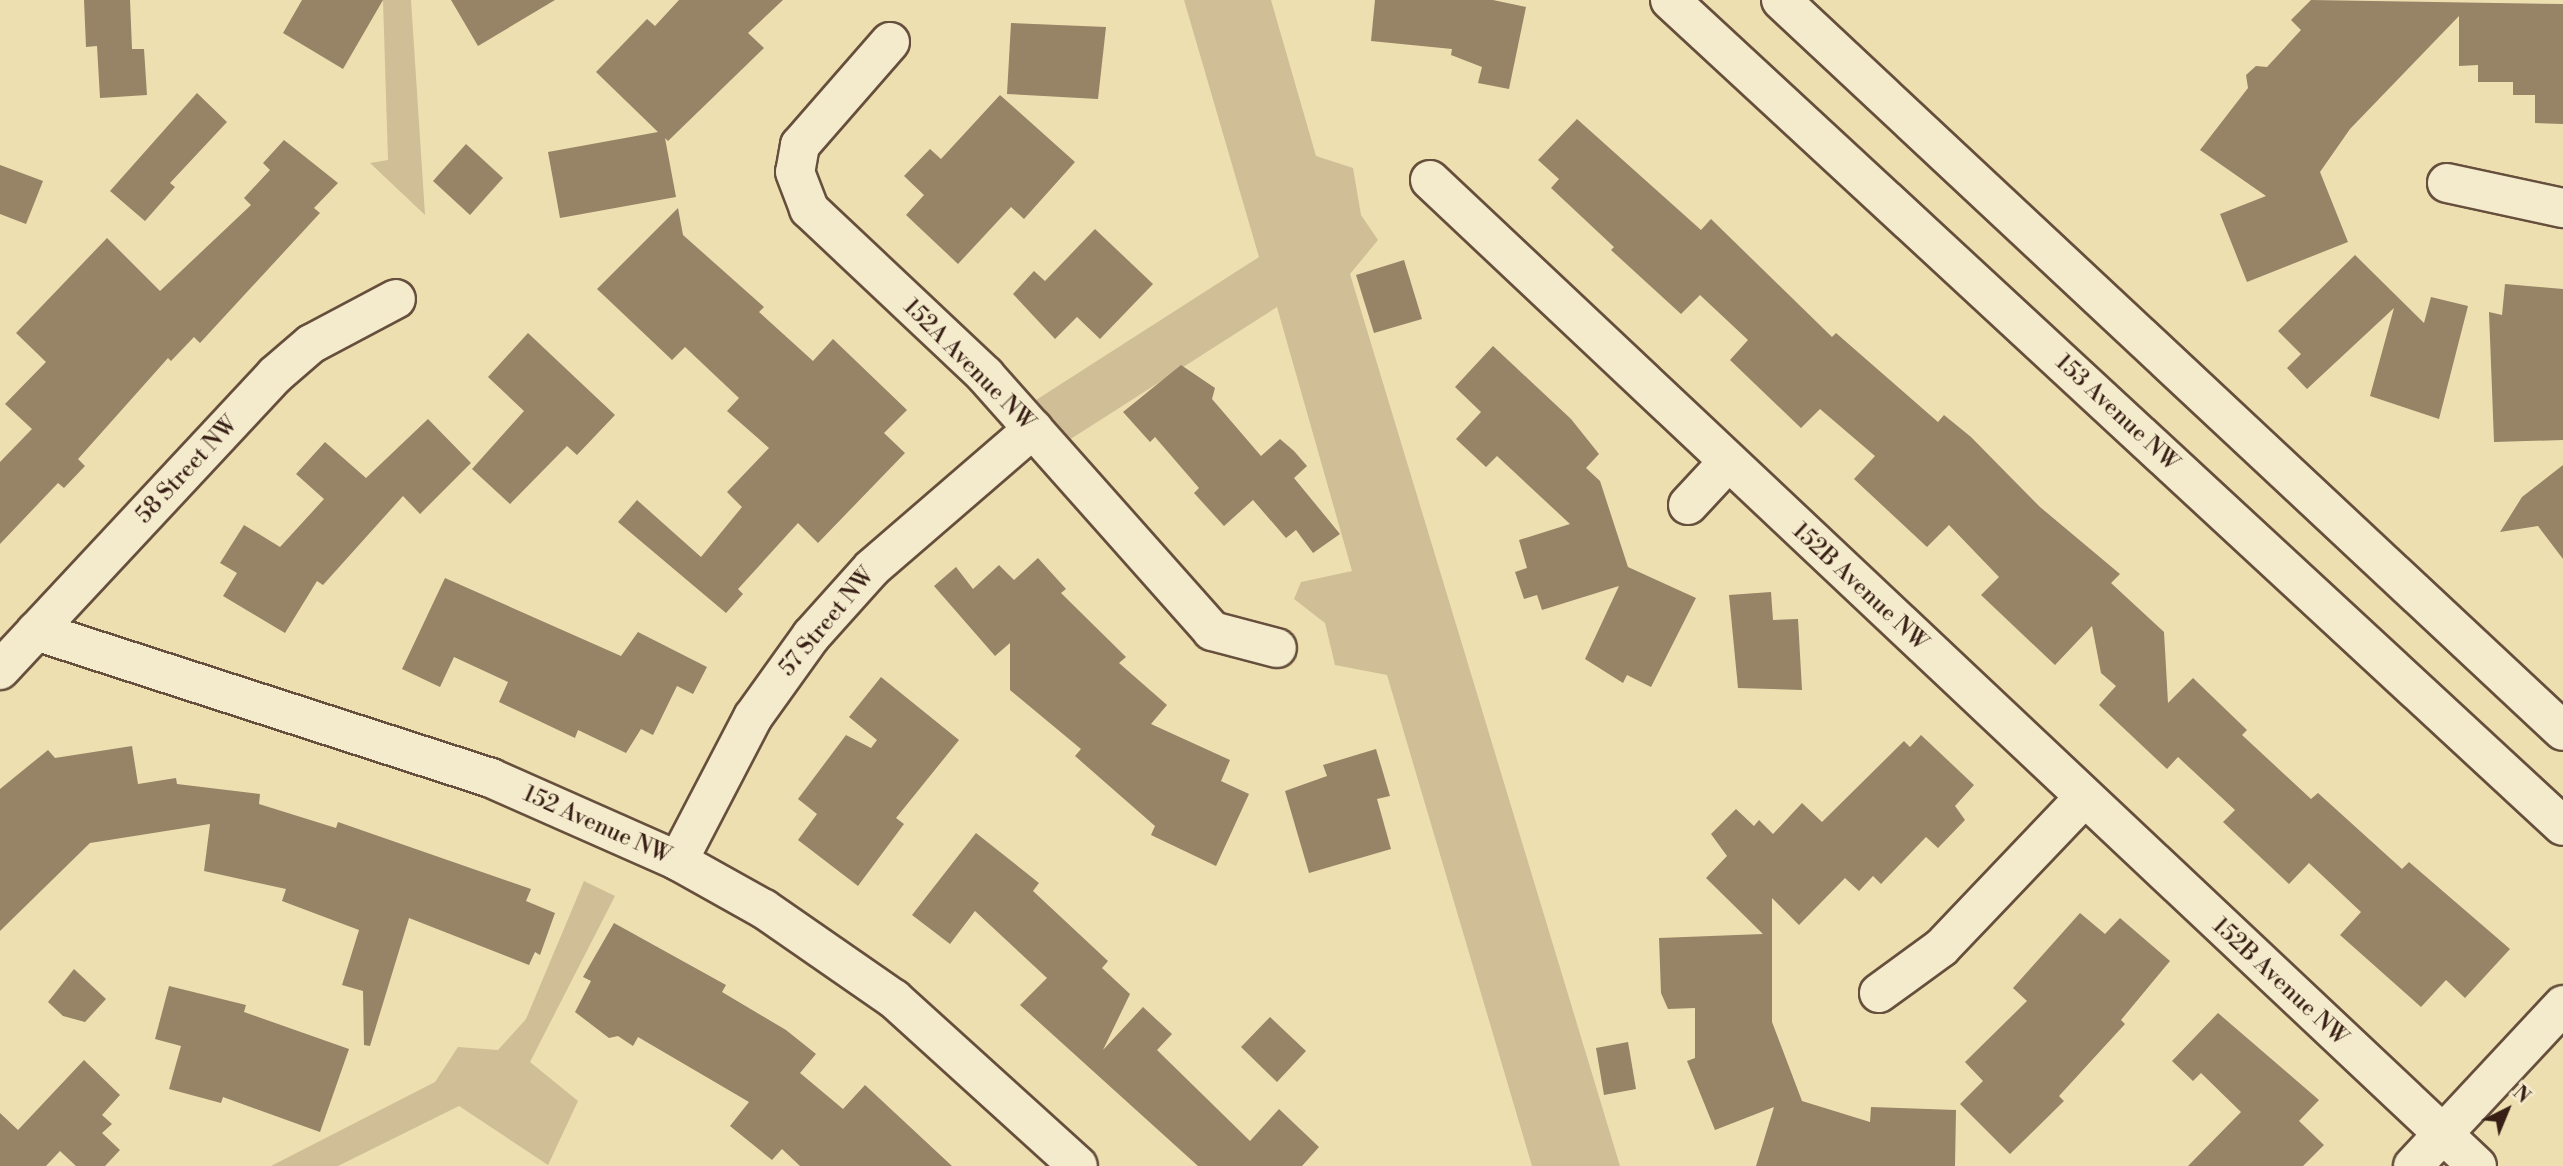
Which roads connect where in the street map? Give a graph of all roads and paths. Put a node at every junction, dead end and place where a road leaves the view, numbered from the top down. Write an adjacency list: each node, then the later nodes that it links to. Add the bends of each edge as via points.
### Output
1 (1670, 0): 16 (street, 153 Avenue NW)
2 (1781, 0): 14 (street)
3 (890, 42): 8 (street, 152A Avenue NW, via 809,129 796,159 799,191 824,225 985,374)
4 (1430, 180): 9 (street, 152B Avenue NW)
5 (2447, 183): 6 (street)
6 (2563, 208)
7 (396, 299): 11 (street, 58 Street NW, via 312,344 275,375)
8 (1033, 429): 12 (street, 152A Avenue NW, via 1212,631); 17 (street, 57 Street NW, via 872,568 811,636 753,717)
9 (1728, 462): 10 (street); 15 (street, 152B Avenue NW)
10 (1688, 505)
11 (36, 631): 13 (street, 58 Street NW); 17 (street, 152 Avenue NW, via 491,778)
12 (1277, 648)
13 (0, 670)
14 (2563, 731)
15 (2084, 798): 18 (street, via 1941,948); 20 (street, 152B Avenue NW)
16 (2563, 826)
17 (678, 861): 21 (street, 152 Avenue NW, via 764,909 894,999)
18 (1879, 993)
19 (2563, 1005): 20 (street)
20 (2443, 1134): 22 (street); 23 (street, 152B Avenue NW)
21 (1079, 1166)
22 (2413, 1166)
23 (2477, 1166)

